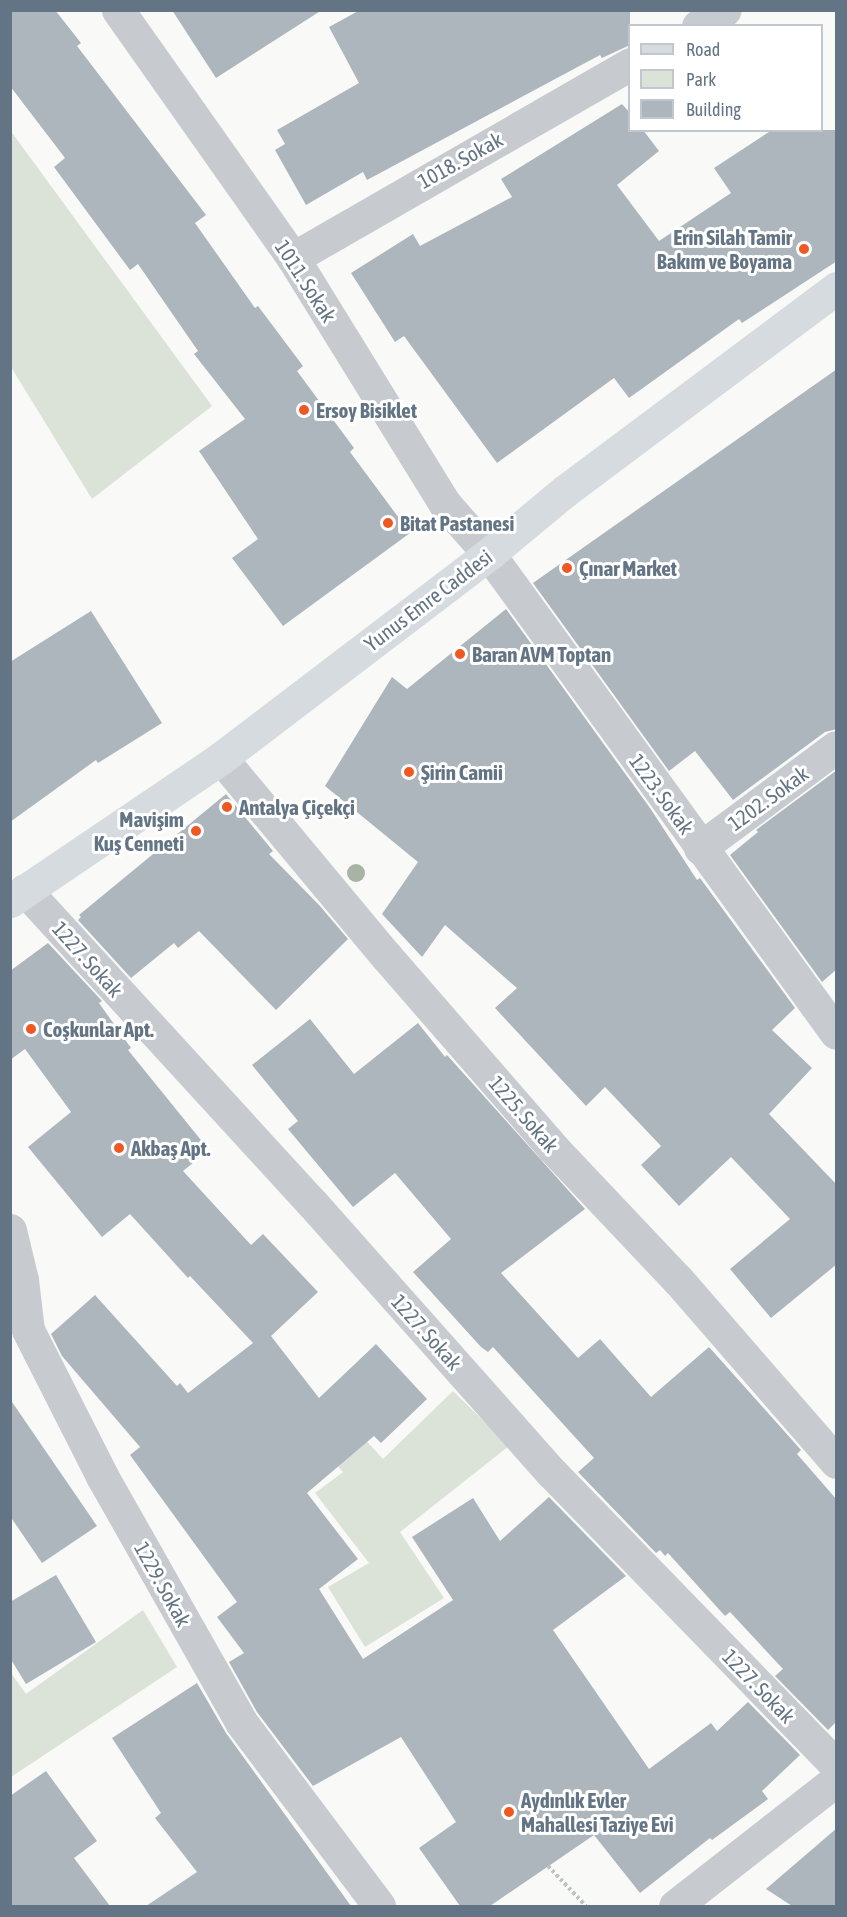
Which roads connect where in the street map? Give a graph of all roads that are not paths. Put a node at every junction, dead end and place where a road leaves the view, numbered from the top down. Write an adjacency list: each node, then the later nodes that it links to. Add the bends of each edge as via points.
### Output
1 (118, 10): 5 (street, 1011. Sokak)
2 (725, 10): 3 (street)
3 (701, 24)
4 (628, 65): 5 (street, 1018. Sokak)
5 (293, 258): 7 (street, 1011. Sokak, via 445,504)
6 (837, 288): 7 (main road, Yunus Emre Caddesi, via 564,491)
7 (489, 554): 9 (main road, Yunus Emre Caddesi); 10 (street, 1223. Sokak)
8 (837, 747): 10 (street, 1202. Sokak)
9 (221, 758): 11 (main road, Yunus Emre Caddesi); 14 (street, 1225. Sokak, via 546,1140 678,1280)
10 (700, 848): 12 (street, 1223. Sokak)
11 (18, 896): 15 (street, 1227. Sokak, via 312,1203 551,1472)
12 (837, 1033)
13 (10, 1230): 17 (street, 1229. Sokak, via 28,1330 102,1476 241,1722)
14 (837, 1462)
15 (837, 1765)
16 (837, 1780): 18 (street)
17 (380, 1906)
18 (675, 1906)

